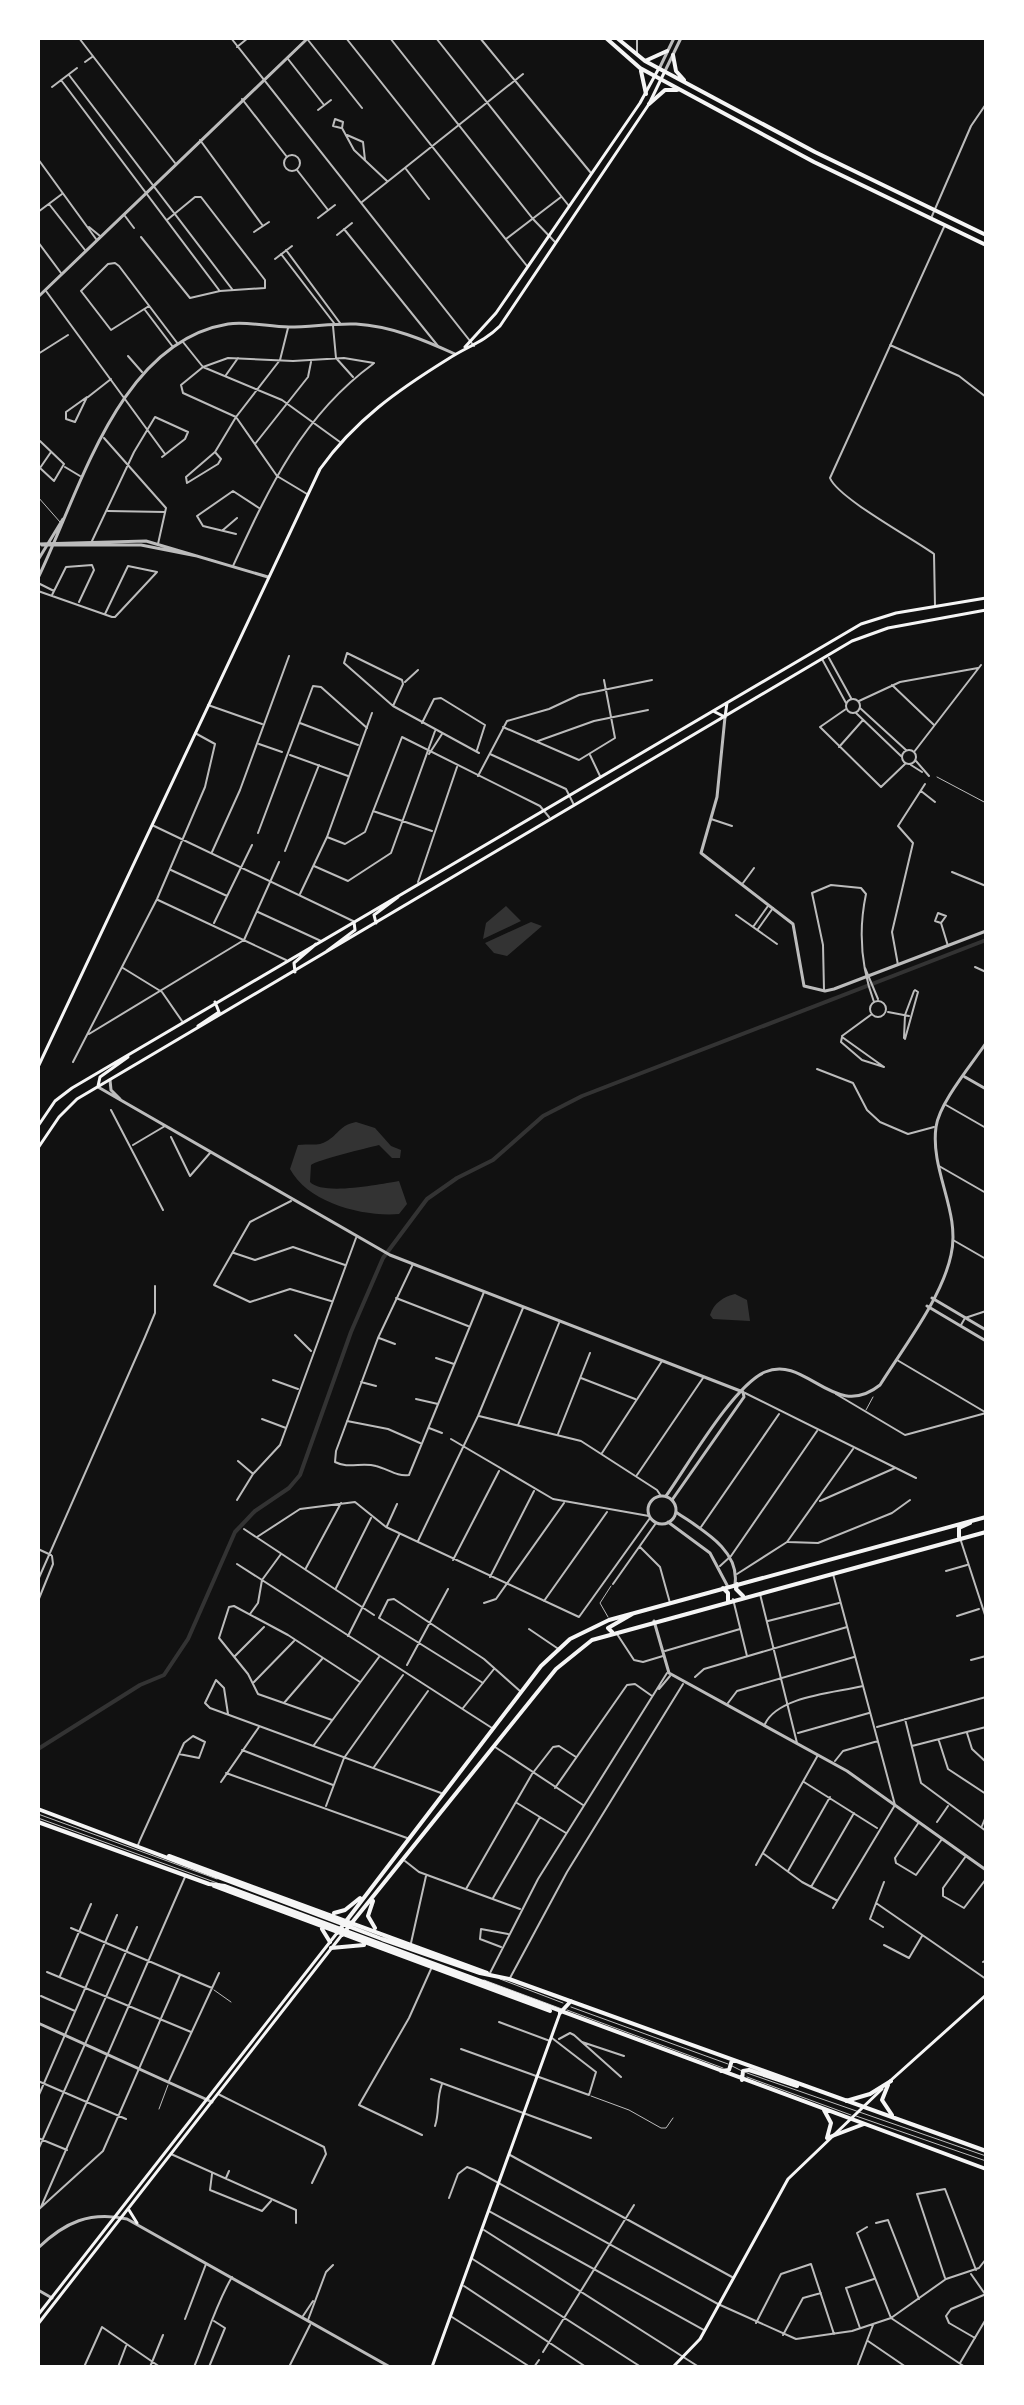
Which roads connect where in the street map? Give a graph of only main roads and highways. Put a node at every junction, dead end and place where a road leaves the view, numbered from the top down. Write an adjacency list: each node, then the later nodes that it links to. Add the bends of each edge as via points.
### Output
1 (606, 38): 6 (main road)
2 (617, 38): 5 (main road)
3 (667, 51): 5 (main road)
4 (673, 55): 10 (main road, via 676,71)
5 (645, 61): 7 (main road)
6 (640, 68): 8 (main road); 12 (main road)
7 (662, 70): 8 (main road); 9 (main road); 10 (main road)
8 (655, 76): 9 (main road); 12 (main road)
9 (661, 79): 11 (main road); 13 (main road)
10 (688, 84): 14 (main road, via 936,209)
11 (684, 92): 13 (main road, via 667,89); 14 (main road, via 814,162)
12 (646, 94): 15 (main road, via 496,313)
13 (649, 104): 15 (main road, via 507,317 474,346)
14 (985, 240)
15 (463, 349): 32 (main road, via 390,396 340,442 307,494)
16 (986, 598): 18 (main road)
17 (986, 610): 19 (main road)
18 (861, 624): 19 (main road); 20 (main road)
19 (862, 635): 22 (main road)
20 (727, 703): 21 (main road); 22 (main road)
21 (713, 711): 22 (main road); 23 (main road)
22 (725, 717): 25 (main road)
23 (400, 894): 24 (main road); 25 (main road, via 374,915)
24 (354, 921): 26 (main road); 27 (main road, via 355,930)
25 (376, 923): 27 (main road)
26 (316, 944): 28 (main road, via 294,963); 29 (main road)
27 (324, 954): 28 (main road)
28 (295, 972): 30 (main road)
29 (215, 1002): 30 (main road, via 219,1012); 31 (main road)
30 (196, 1029): 34 (main road)
31 (130, 1053): 34 (main road, via 100,1077); 35 (main road, via 62,1095)
32 (40, 1057): 33 (main road)
33 (38, 1067)
34 (98, 1087): 36 (main road, via 63,1111)
35 (38, 1126)
36 (38, 1148)
37 (986, 1517): 38 (main road)
38 (976, 1519): 39 (main road); 41 (main road, via 961,1526)
39 (945, 1528): 42 (main road, via 949,1533); 43 (main road)
40 (986, 1532): 41 (main road)
41 (959, 1537): 42 (main road)
42 (944, 1541): 45 (main road)
43 (736, 1584): 44 (main road); 45 (main road)
44 (725, 1587): 46 (main road); 47 (main road)
45 (743, 1596): 46 (main road)
46 (730, 1600): 48 (main road)
47 (634, 1613): 48 (main road, via 609,1625); 49 (main road, via 557,1648)
48 (615, 1632): 50 (main road, via 574,1652)
49 (521, 1691): 50 (main road); 51 (main road)
50 (527, 1705): 52 (main road)
51 (454, 1778): 52 (main road); 53 (main road)
52 (460, 1789): 54 (main road)
53 (442, 1793): 54 (main road); 61 (main road)
54 (448, 1805): 62 (main road)
55 (38, 1811): 57 (main road)
56 (38, 1820): 57 (main road)
57 (77, 1830): 58 (main road); 59 (main road)
58 (158, 1854): 60 (main road); 63 (main road)
59 (209, 1884): 60 (main road); 67 (main road)
60 (226, 1884): 74 (main road)
61 (362, 1897): 63 (main road); 65 (main road)
62 (373, 1897): 66 (main road); 68 (main road, via 368,1916)
63 (331, 1914): 64 (main road)
64 (338, 1916): 65 (main road); 69 (main road)
65 (347, 1920): 66 (main road); 69 (main road)
66 (356, 1923): 68 (main road); 69 (main road); 70 (main road)
67 (320, 1927): 69 (main road); 71 (main road)
68 (377, 1930): 73 (main road)
69 (337, 1933): 70 (main road); 71 (main road)
70 (351, 1938): 72 (main road)
71 (330, 1945): 72 (main road); 84 (main road)
72 (368, 1945): 78 (main road)
73 (490, 1974): 74 (main road); 76 (main road)
74 (479, 1976): 76 (main road)
75 (986, 1995): 82 (main road)
76 (551, 2001): 77 (main road); 78 (main road)
77 (571, 2001): 78 (main road); 79 (main road)
78 (562, 2009): 80 (main road); 99 (main road)
79 (731, 2065): 80 (main road); 83 (main road)
80 (719, 2071): 81 (main road)
81 (742, 2076): 83 (main road); 87 (main road)
82 (891, 2081): 85 (main road); 86 (main road); 89 (main road, via 882,2100)
83 (804, 2087): 85 (main road)
84 (210, 2100): 94 (main road); 96 (main road)
85 (846, 2101): 86 (main road)
86 (860, 2108): 88 (main road); 89 (main road)
87 (824, 2110): 88 (main road); 91 (main road, via 831,2123)
88 (851, 2117): 90 (main road); 91 (main road)
89 (893, 2117): 92 (main road)
90 (864, 2124): 91 (main road); 93 (main road)
91 (827, 2138): 100 (main road, via 788,2179 705,2330)
92 (986, 2153)
93 (986, 2169)
94 (129, 2208): 95 (main road); 96 (main road)
95 (137, 2223)
96 (54, 2299): 97 (main road); 98 (main road)
97 (38, 2315)
98 (38, 2324)
99 (432, 2367)
100 (673, 2367)

